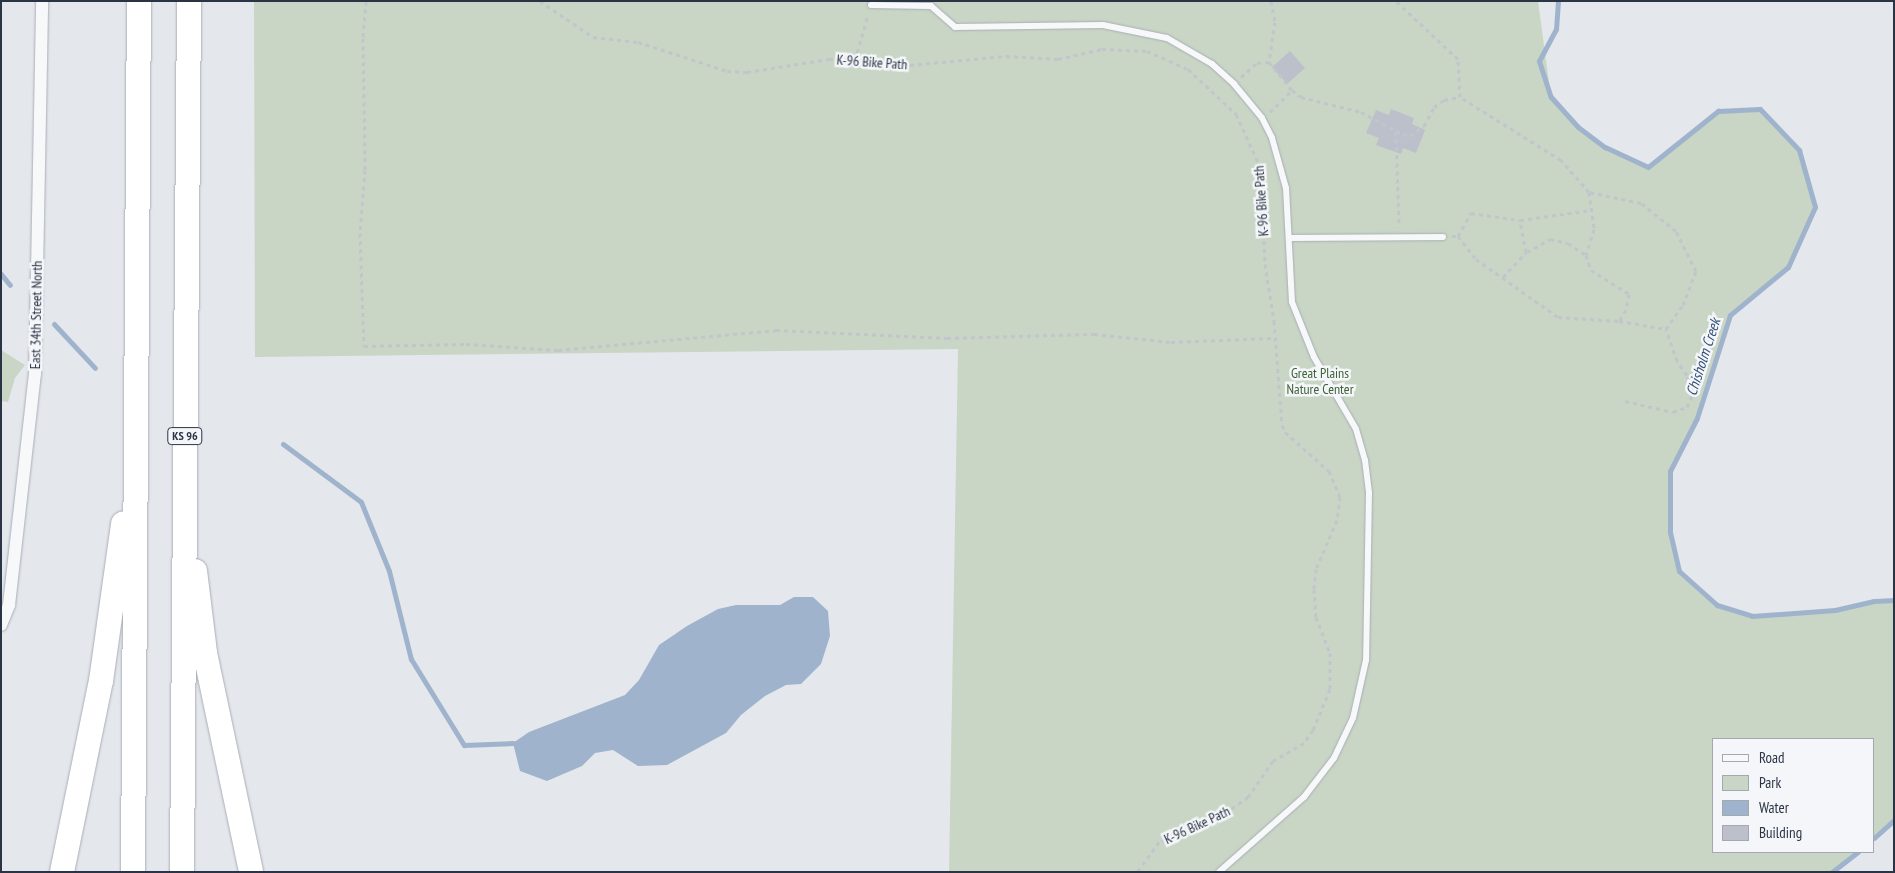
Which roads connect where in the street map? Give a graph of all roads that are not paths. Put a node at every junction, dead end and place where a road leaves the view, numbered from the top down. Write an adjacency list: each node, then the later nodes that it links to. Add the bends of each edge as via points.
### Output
1 (42, 1): 9 (street, East 34th Street North, via 35,374 9,604)
2 (139, 1): 7 (highway)
3 (189, 1): 8 (highway, KS 96)
4 (871, 6): 6 (lane, via 931,6 955,27 1103,25 1159,36 1189,49 1234,84 1262,118 1281,163)
5 (1443, 237): 6 (lane)
6 (1289, 238): 14 (lane, via 1289,277 1301,329 1356,430 1365,460 1368,493 1366,660 1353,718 1329,765 1304,797)
7 (135, 431): 10 (highway, via 101,681); 11 (highway)
8 (184, 475): 12 (highway, KS 96); 13 (highway, via 205,653)
9 (1, 625)
10 (62, 872)
11 (133, 872)
12 (182, 872)
13 (251, 872)
14 (1219, 872)

